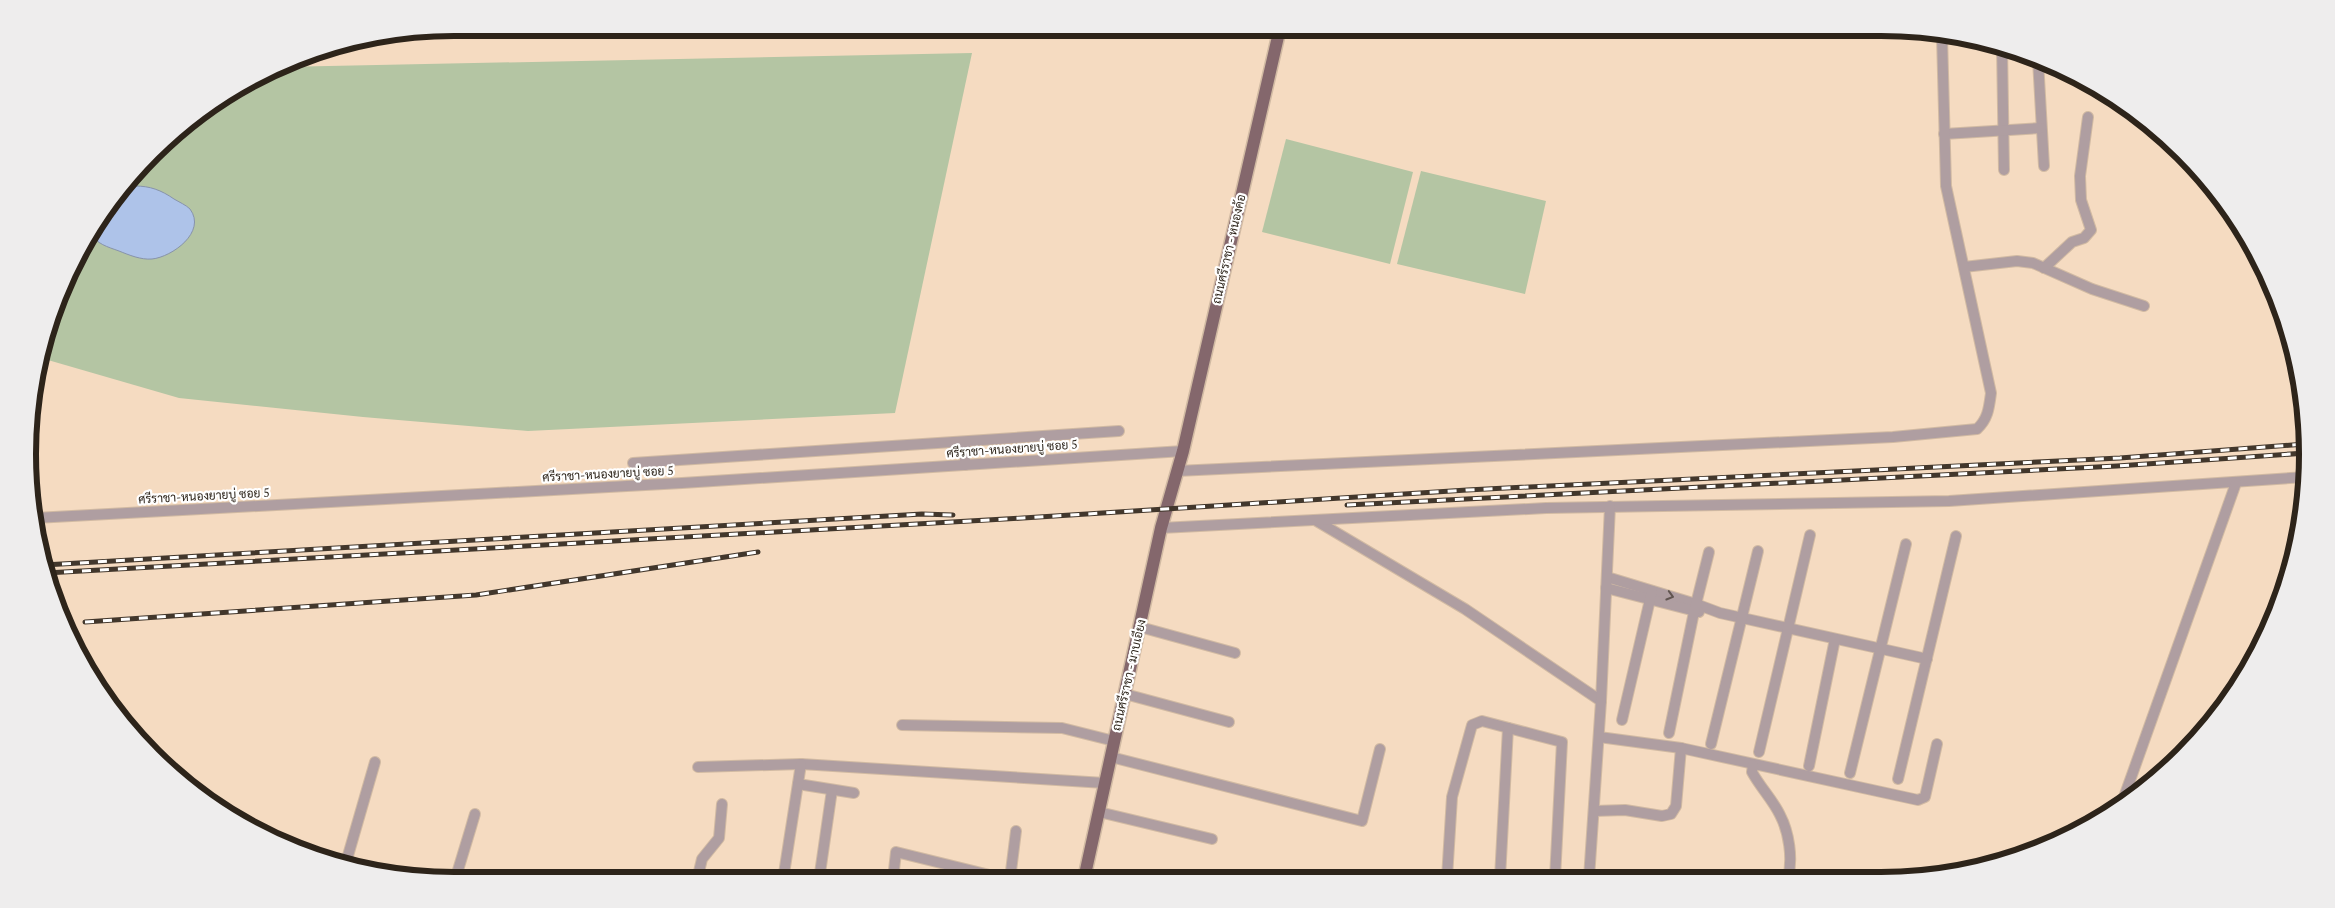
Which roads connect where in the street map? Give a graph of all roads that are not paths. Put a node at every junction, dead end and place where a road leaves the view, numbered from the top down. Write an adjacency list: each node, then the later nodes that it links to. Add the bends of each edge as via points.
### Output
1 (1278, 36): 16 (main road, ถนนศรีราชา - หนองค้อ)
2 (1942, 41): 8 (street)
3 (2002, 54): 7 (street)
4 (2038, 67): 6 (street)
5 (2088, 117): 12 (street, via 2080,176 2081,200 2091,230 2084,238 2072,242)
6 (2041, 128): 7 (street); 9 (street)
7 (2002, 131): 8 (street); 10 (street)
8 (1944, 134): 11 (street, via 1946,186)
9 (2044, 166)
10 (2004, 170)
11 (1964, 266): 12 (street, via 2017,261 2033,262); 19 (street, via 1991,393 1987,416 1978,430 1893,437)
12 (2044, 268): 13 (street, via 2092,289)
13 (2144, 306)
14 (1119, 432): 15 (street)
15 (965, 443): 17 (street); 18 (street)
16 (1183, 451): 18 (street, ศรีราชา-หนองยายบู่ ซอย 5); 19 (main road, ถนนศรีราชา - หนองค้อ)
17 (633, 463)
18 (965, 465): 23 (street, ศรีราชา-หนองยายบู่ ซอย 5)
19 (1177, 471): 25 (main road, ถนนศรีราชา - มาบเอียง)
20 (2298, 478): 21 (street)
21 (2236, 483): 22 (street, via 1949,501); 66 (street)
22 (1610, 506): 24 (street); 31 (street)
23 (41, 518)
24 (1315, 520): 25 (street); 42 (street, via 1465,609)
25 (1161, 528): 35 (main road, ถนนศรีราชา - มาบเอียง)
26 (1810, 534): 36 (street)
27 (1956, 536): 40 (street)
28 (1906, 544): 38 (street)
29 (1758, 551): 34 (street)
30 (1709, 552): 33 (street)
31 (1606, 582): 32 (street); 42 (street)
32 (1651, 595): 33 (street); 43 (street)
33 (1695, 608): 34 (street); 47 (street)
34 (1742, 619): 36 (street); 50 (street)
35 (1140, 628): 39 (street); 41 (main road, ถนนศรีราชา - มาบเอียง)
36 (1788, 629): 37 (street); 54 (street)
37 (1835, 639): 38 (street); 59 (street)
38 (1879, 649): 40 (street); 61 (street)
39 (1235, 653)
40 (1927, 659): 62 (street)
41 (1125, 694): 44 (street); 49 (main road, ถนนศรีราชา - มาบเอียง)
42 (1601, 701): 48 (street)
43 (1622, 720)
44 (1229, 722)
45 (902, 725): 49 (street, via 1062,728)
46 (1508, 728): 83 (street, via 1482,721 1472,725 1452,797); 84 (street); 85 (street, via 1562,742)
47 (1670, 734)
48 (1598, 737): 52 (street); 69 (street)
49 (1114, 741): 55 (main road, ถนนศรีราชา - มาบเอียง)
50 (1711, 744)
51 (1937, 744): 58 (street, via 1925,797 1918,800)
52 (1681, 748): 58 (street); 69 (street, via 1676,806 1671,814)
53 (1380, 749): 55 (street, via 1362,821)
54 (1759, 752)
55 (1111, 757): 63 (main road, ถนนศรีราชา - มาบเอียง)
56 (375, 762): 74 (street)
57 (801, 764): 60 (street); 63 (street); 64 (street)
58 (1753, 764): 87 (street, via 1752,772 1781,816 1788,837)
59 (1809, 766)
60 (698, 767)
61 (1850, 773)
62 (1898, 779)
63 (1105, 783): 70 (main road, ถนนศรีราชา - มาบเอียง)
64 (798, 784): 65 (street); 77 (street)
65 (832, 790): 67 (street); 78 (street)
66 (2127, 791)
67 (854, 793)
68 (722, 804): 76 (street, via 719,838 702,859)
69 (1594, 811): 86 (street)
70 (1099, 812): 73 (street); 82 (main road, ถนนศรีราชา - มาบเอียง)
71 (475, 814): 75 (street)
72 (1016, 830): 81 (street)
73 (1212, 840)
74 (347, 858)
75 (457, 872)
76 (700, 872)
77 (784, 872)
78 (820, 872)
79 (894, 872): 80 (street, via 896,852)
80 (971, 872)
81 (1009, 872)
82 (1087, 872)
83 (1447, 872)
84 (1500, 872)
85 (1555, 872)
86 (1589, 872)
87 (1789, 872)

